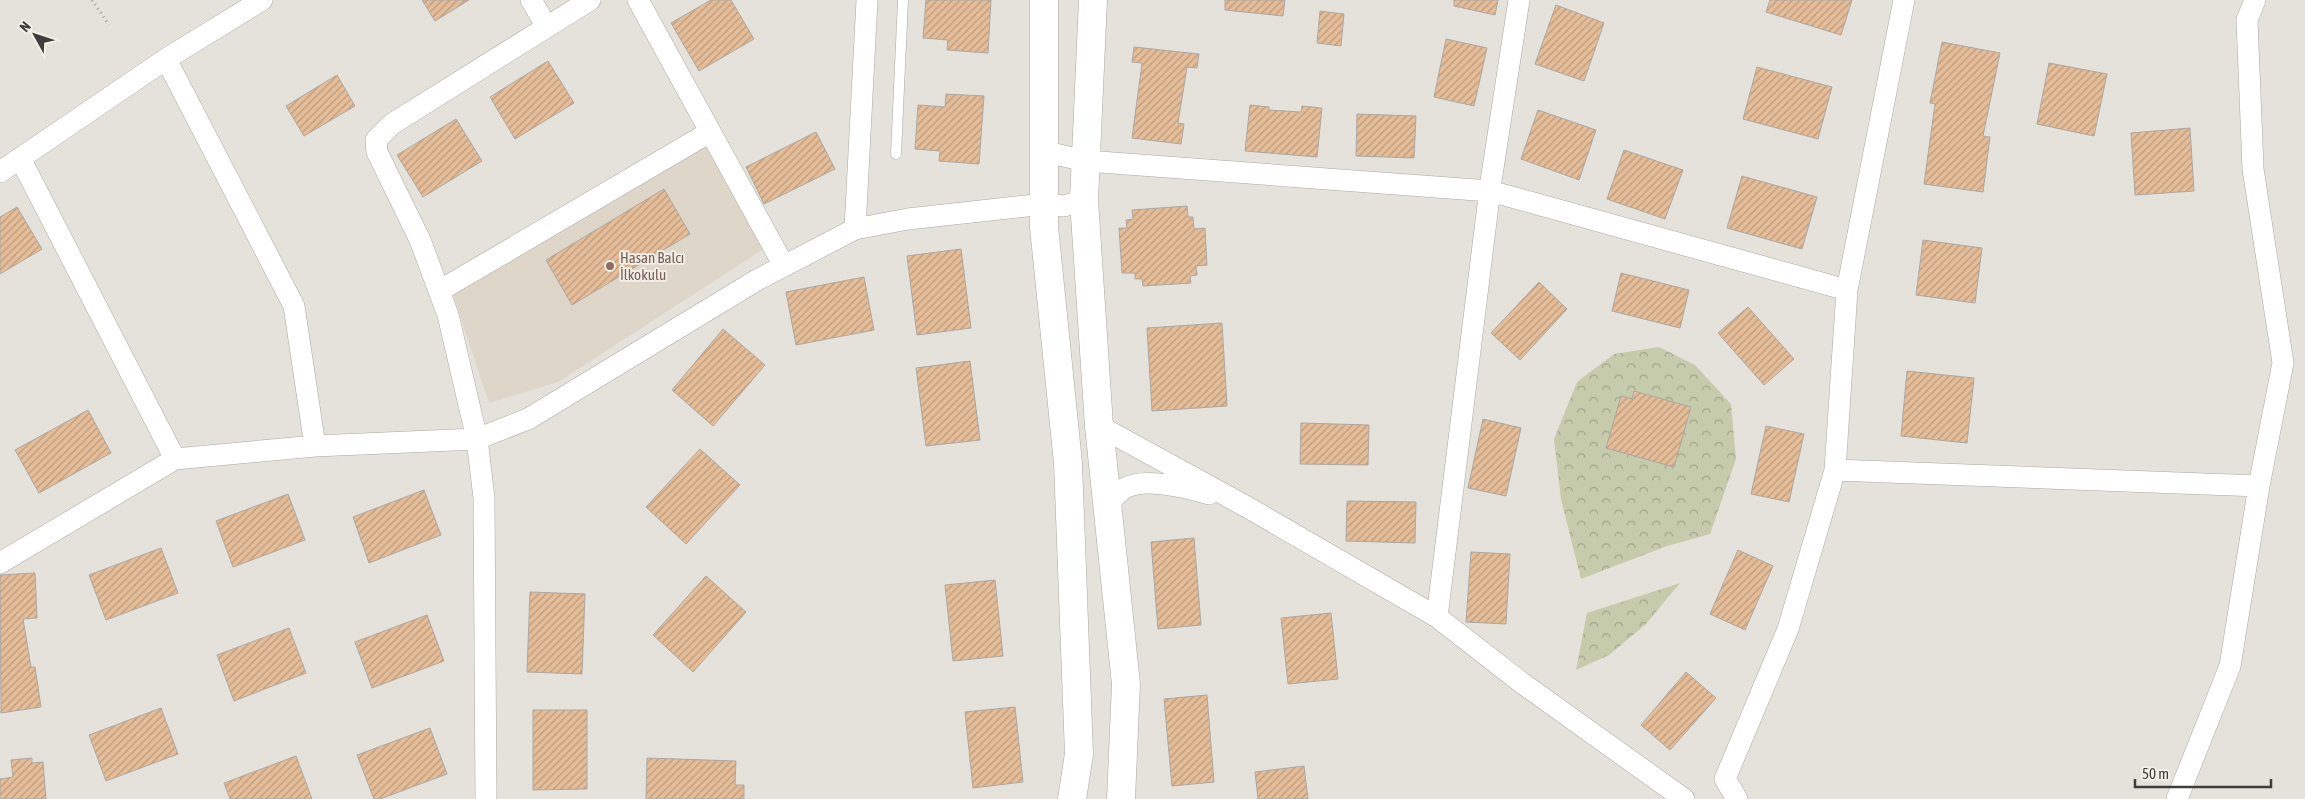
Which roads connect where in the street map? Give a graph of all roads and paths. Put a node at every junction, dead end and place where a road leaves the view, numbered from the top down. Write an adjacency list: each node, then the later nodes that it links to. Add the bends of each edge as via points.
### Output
1 (92, 0): 13 (path)
2 (531, 0): 14 (street)
3 (590, 0): 14 (street)
4 (867, 0): 25 (street)
5 (903, 0): 17 (lane)
6 (1044, 0): 18 (main road)
7 (1093, 0): 20 (main road)
8 (1519, 0): 22 (street)
9 (1904, 0): 27 (street)
10 (2256, 0): 34 (street, via 2247,20 2253,169 2283,363)
11 (643, 2): 16 (street)
12 (250, 3): 15 (street)
13 (109, 25)
14 (547, 27): 28 (street, via 392,124 376,140 377,152 420,240)
15 (166, 59): 19 (street); 31 (street, via 294,306)
16 (710, 132): 26 (street); 28 (street)
17 (896, 154)
18 (1044, 157): 20 (street, via 1055,154); 24 (main road)
19 (20, 158): 21 (street); 32 (street)
20 (1086, 162): 22 (street); 23 (main road)
21 (0, 172)
22 (1490, 191): 27 (street); 38 (street)
23 (1084, 200): 24 (street, via 1064,206); 29 (main road)
24 (1044, 204): 25 (street, via 908,219); 40 (main road, via 1068,463 1079,754)
25 (855, 229): 26 (street)
26 (784, 266): 30 (street, via 528,420)
27 (1847, 290): 33 (street)
28 (439, 291): 30 (street, via 448,315)
29 (1099, 426): 35 (main road); 36 (street)
30 (477, 439): 31 (street); 39 (street, via 484,498)
31 (315, 446): 32 (street)
32 (175, 460): 37 (street)
33 (1834, 470): 34 (street); 43 (street, via 1788,629 1725,779)
34 (2259, 486): 44 (street, via 2230,666)
35 (1107, 504): 36 (street, via 1125,488 1152,483 1194,490); 41 (main road, via 1126,684)
36 (1248, 507): 38 (street)
37 (0, 563)
38 (1437, 617): 42 (street, via 1522,683)
39 (486, 799)
40 (1072, 799)
41 (1121, 799)
42 (1684, 799)
43 (1737, 799)
44 (2177, 799)

